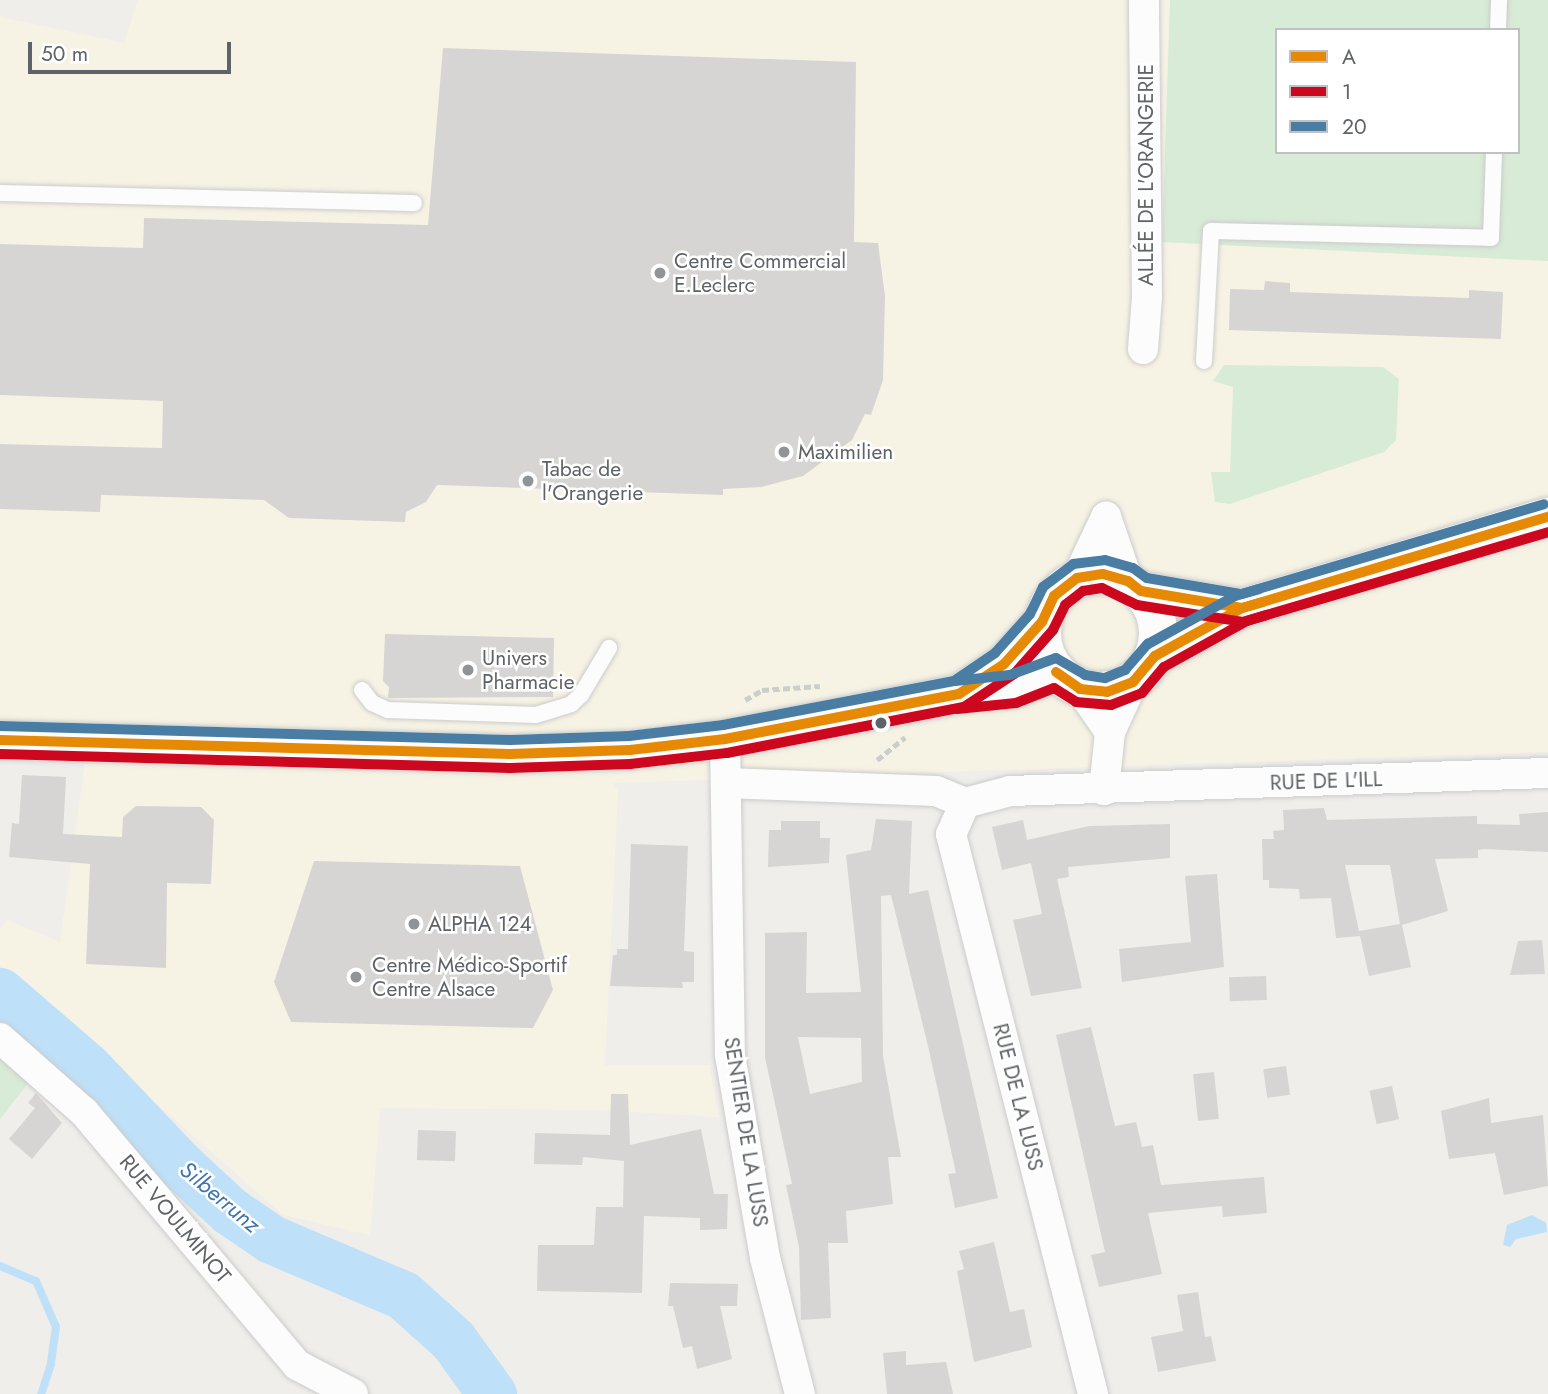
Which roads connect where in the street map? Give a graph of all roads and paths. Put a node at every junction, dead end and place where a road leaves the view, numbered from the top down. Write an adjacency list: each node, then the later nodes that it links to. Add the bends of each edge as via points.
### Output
1 (1144, 0): 7 (street, ALLÉE DE L'ORANGERIE)
2 (1500, 0): 3 (lane)
3 (1498, 28)
4 (1494, 154): 8 (lane, via 1491,238 1211,231)
5 (0, 192): 6 (lane)
6 (414, 203)
7 (1143, 349)
8 (1204, 361)
9 (1548, 517): 12 (main road)
10 (1077, 578): 11 (main road, via 1103,574); 11 (street, via 1105,516); 13 (main road, via 1054,596)
11 (1135, 586): 12 (main road); 15 (main road, via 1158,621)
12 (1242, 608): 15 (main road)
13 (1042, 622): 16 (main road, via 1043,649); 18 (main road, via 1004,664)
14 (609, 648): 17 (lane, via 592,681 571,704 536,715 388,710 372,703)
15 (1144, 669): 16 (main road, via 1107,692); 19 (street)
16 (1068, 680): 18 (main road); 19 (street)
17 (362, 690)
18 (959, 694): 20 (main road)
19 (1110, 732): 24 (street)
20 (725, 739): 21 (main road, via 630,750 510,754); 23 (street, SENTIER DE LA LUSS)
21 (0, 740)
22 (1548, 773): 24 (street, RUE DE L'ILL)
23 (726, 783): 25 (street, via 936,791); 28 (street, SENTIER DE LA LUSS, via 730,1055 765,1258)
24 (1104, 790): 25 (street, RUE DE L'ILL, via 1010,791)
25 (965, 803): 29 (street, RUE DE LA LUSS, via 951,834)
26 (0, 1038): 27 (street, RUE VOULMINOT, via 84,1112 297,1365)
27 (353, 1394)
28 (800, 1394)
29 (1093, 1394)

